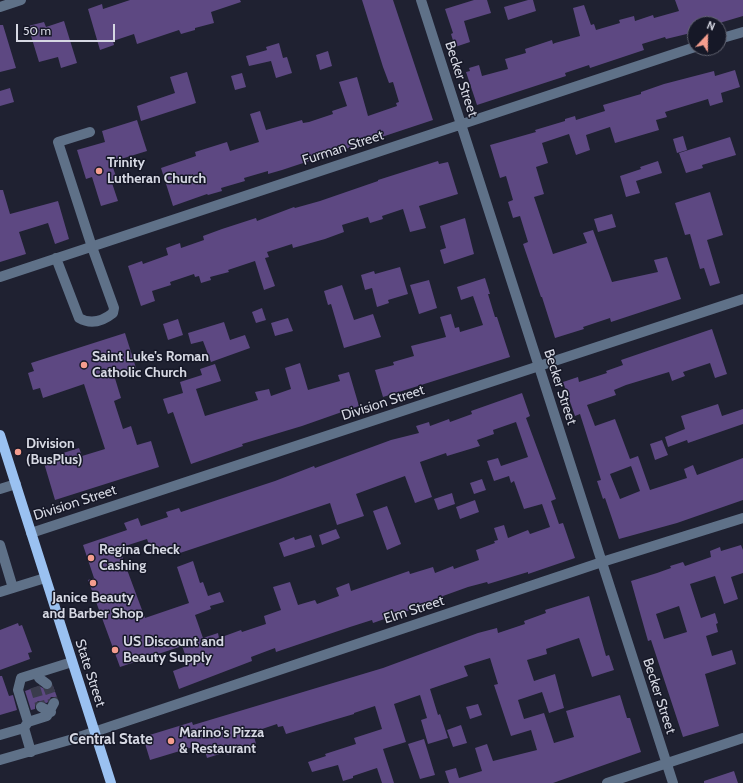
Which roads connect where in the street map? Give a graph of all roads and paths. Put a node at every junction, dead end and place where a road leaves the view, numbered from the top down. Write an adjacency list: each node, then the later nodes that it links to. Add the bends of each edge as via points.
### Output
1 (21, 0): 3 (street)
2 (422, 0): 7 (street, Becker Street)
3 (0, 7)
4 (743, 32): 5 (street)
5 (727, 37)
6 (687, 50): 7 (street, Furman Street)
7 (461, 124): 9 (street, Furman Street); 13 (street, Becker Street)
8 (90, 132): 9 (street, via 58,142)
9 (92, 246): 10 (street, Furman Street); 10 (street, via 114,308 113,313 107,318 87,323 79,318)
10 (56, 258): 11 (street, Furman Street)
11 (0, 277)
12 (743, 299): 13 (street, Division Street)
13 (539, 366): 19 (street, Division Street); 21 (street, Becker Street)
14 (0, 435): 15 (main road, State Street)
15 (2, 448): 16 (main road, State Street)
16 (16, 484): 17 (street); 19 (main road, State Street)
17 (0, 489)
18 (743, 518): 21 (street, Elm Street)
19 (31, 533): 22 (main road, State Street)
20 (1, 550): 23 (street)
21 (602, 562): 28 (street, Elm Street); 33 (street, Becker Street)
22 (46, 578): 23 (street); 25 (main road, State Street)
23 (13, 588): 24 (street)
24 (0, 592)
25 (72, 662): 27 (street, via 40,680 21,678 18,690); 28 (main road, State Street)
26 (49, 707): 27 (street, via 47,716)
27 (26, 725): 29 (street); 31 (street)
28 (94, 732): 31 (street, Elm Street); 34 (main road, State Street)
29 (0, 735)
30 (743, 738): 33 (street)
31 (31, 752): 32 (street, Elm Street)
32 (0, 760)
33 (666, 762): 35 (street); 36 (street, Becker Street)
34 (111, 783)
35 (606, 783)
36 (673, 783)

